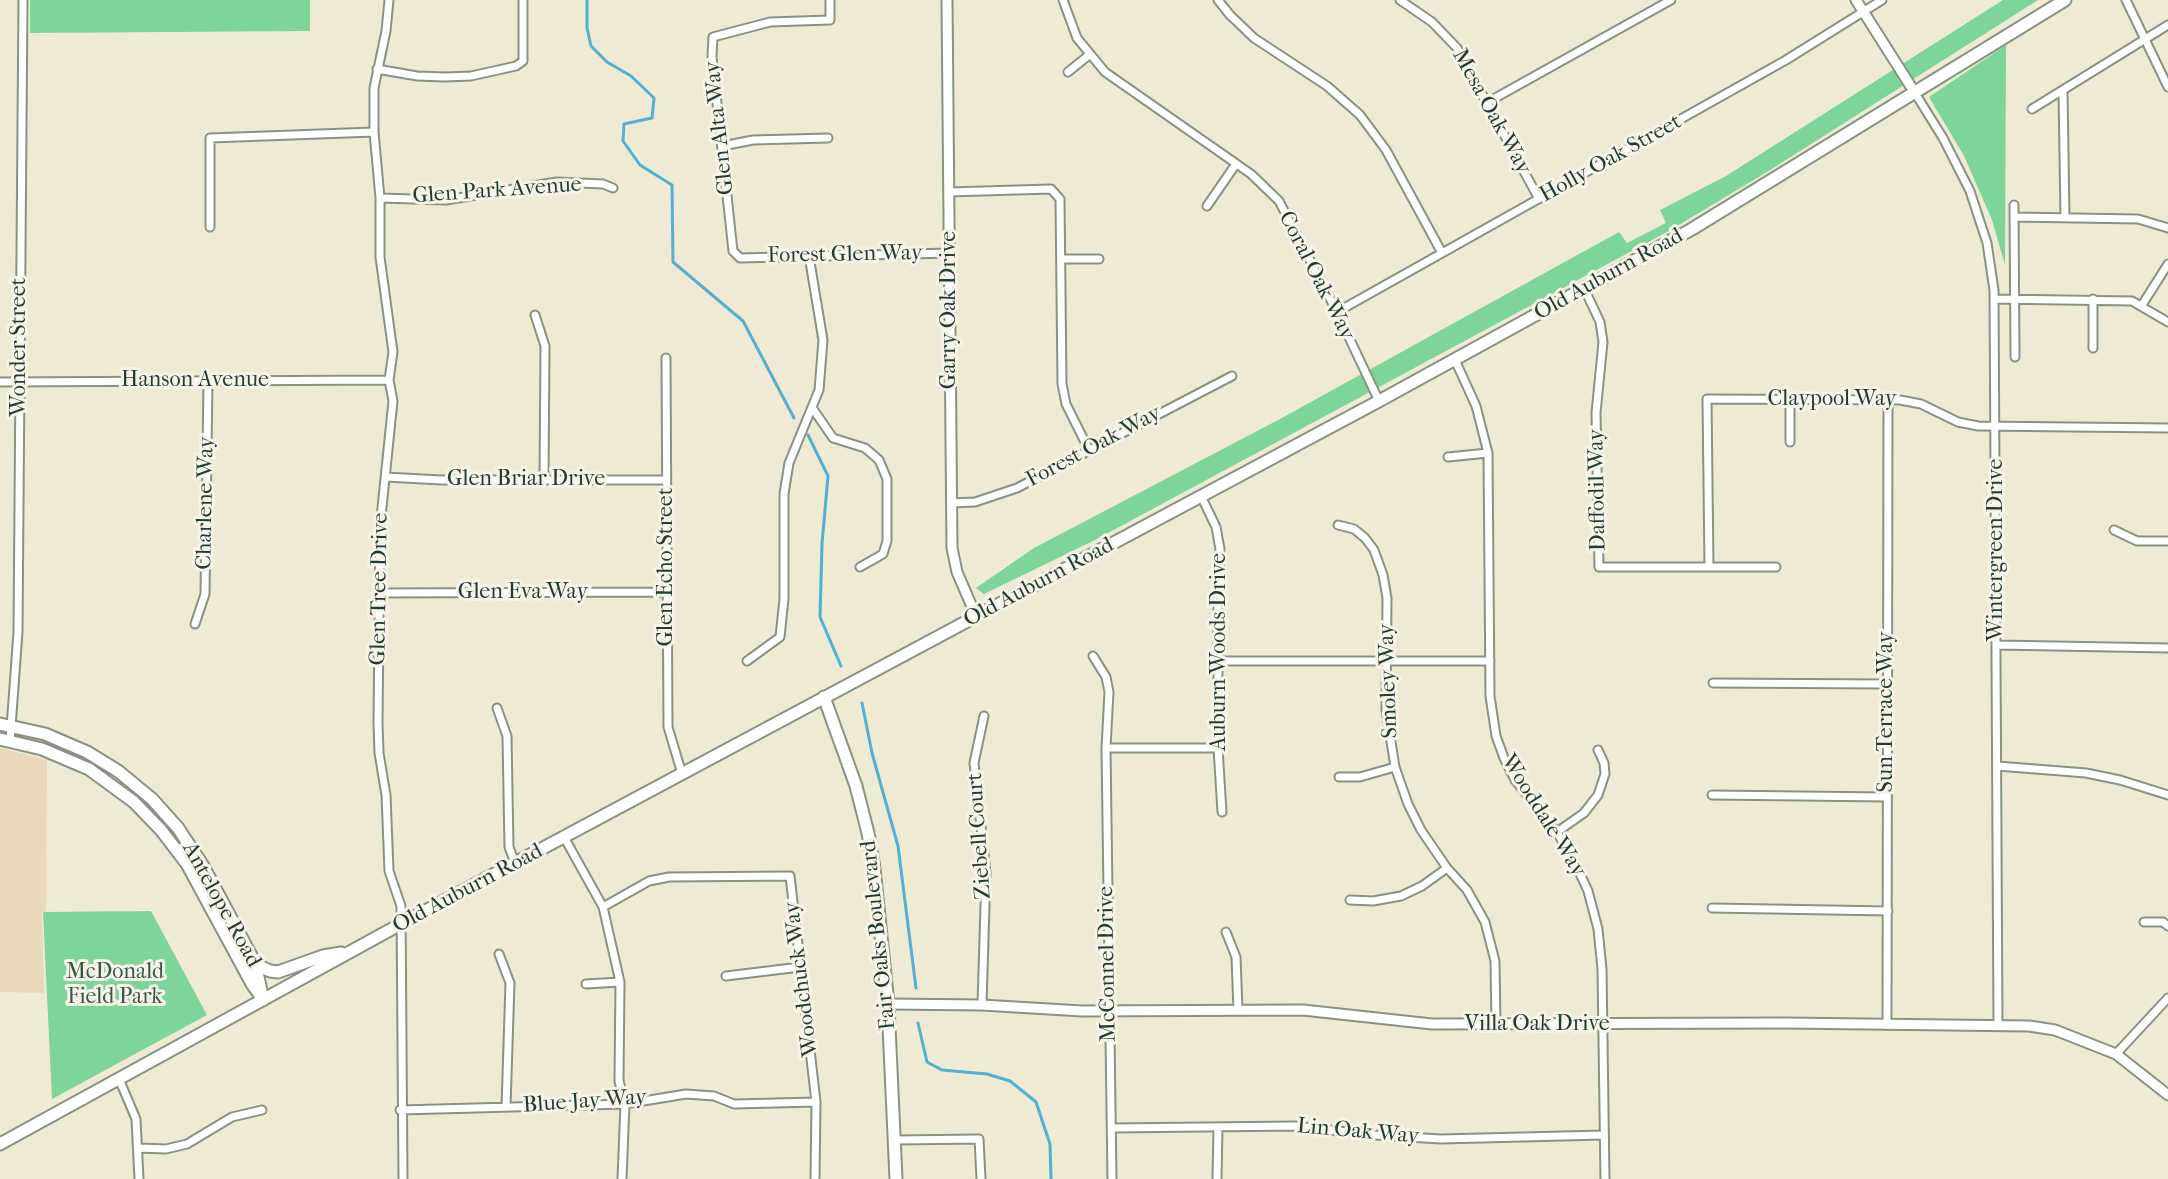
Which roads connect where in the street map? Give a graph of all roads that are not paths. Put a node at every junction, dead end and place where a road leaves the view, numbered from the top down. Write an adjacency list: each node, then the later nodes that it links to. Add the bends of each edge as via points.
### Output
1 (23, 0): 62 (street, Wonder Street)
2 (389, 0): 18 (street, Glen Tree Drive)
3 (523, 0): 18 (street, via 523,61 516,66 445,77)
4 (830, 0): 27 (street, Glen Alta Way, via 830,20 770,22 713,37)
5 (947, 0): 30 (street, Garry Oak Drive)
6 (1063, 0): 17 (street, Coral Oak Way)
7 (1218, 0): 40 (street, via 1254,38 1327,86 1360,115 1386,150)
8 (1400, 0): 23 (street, Mesa Oak Way, via 1457,48)
9 (1671, 0): 23 (street)
10 (1856, 0): 14 (street)
11 (1882, 0): 14 (street, Holly Oak Street)
12 (2065, 0): 22 (main road, Old Auburn Road)
13 (2126, 0): 16 (street)
14 (1864, 12): 22 (street); 32 (street, Holly Oak Street)
15 (2168, 25): 16 (street)
16 (2145, 39): 20 (street); 21 (street)
17 (1089, 55): 19 (street); 28 (street, Coral Oak Way, via 1119,83)
18 (377, 69): 25 (street, Glen Tree Drive)
19 (1068, 72)
20 (2168, 87)
21 (2063, 90): 24 (street); 36 (street)
22 (1915, 93): 46 (main road, Old Auburn Road); 47 (street, Wintergreen Drive, via 1975,202)
23 (1488, 102): 32 (street, Mesa Oak Way)
24 (2032, 109)
25 (374, 132): 31 (street, Glen Tree Drive); 37 (street, via 210,138)
26 (828, 138): 27 (street)
27 (722, 146): 42 (street, Glen Alta Way, via 733,251)
28 (1236, 164): 34 (street); 51 (street, Coral Oak Way, via 1279,201)
29 (613, 188): 31 (street, Glen Park Avenue, via 557,182 446,200)
30 (948, 192): 39 (street, Garry Oak Drive); 43 (street, via 1051,189 1060,199)
31 (380, 198): 59 (street, Glen Tree Drive, via 380,257 393,352)
32 (1539, 199): 40 (street, Holly Oak Street)
33 (2014, 205): 35 (street)
34 (1207, 206)
35 (2014, 217): 36 (street); 48 (street)
36 (2065, 218): 38 (street, via 2144,220)
37 (210, 227)
38 (2168, 228)
39 (950, 253): 41 (street, Forest Glen Way); 77 (street, Garry Oak Drive)
40 (1442, 253): 51 (street, Holly Oak Street)
41 (809, 256): 42 (street, Forest Glen Way); 66 (street, via 823,340)
42 (740, 258)
43 (1061, 259): 44 (street); 70 (street, via 1062,384)
44 (1099, 259)
45 (2168, 264): 50 (street)
46 (1584, 288): 57 (main road, Old Auburn Road); 82 (street, Daffodil Way, via 1603,342 1596,413 1599,567)
47 (1995, 299): 48 (street); 67 (street, Wintergreen Drive)
48 (2015, 299): 49 (street); 55 (street)
49 (2093, 299): 50 (street); 54 (street)
50 (2142, 305): 53 (street)
51 (1337, 312): 65 (street, Coral Oak Way)
52 (535, 315): 74 (street, via 545,346)
53 (2168, 322)
54 (2093, 348)
55 (2015, 357)
56 (666, 358): 75 (street, Glen Echo Street)
57 (1455, 360): 65 (main road, Old Auburn Road); 71 (street, Wooddale Way, via 1476,406)
58 (1232, 376): 70 (street, Forest Oak Way)
59 (389, 380): 60 (street, Hanson Avenue); 73 (street, Glen Tree Drive, via 393,401)
60 (208, 381): 62 (street, Hanson Avenue); 87 (street, Charlene Way, via 205,594)
61 (0, 382): 62 (street, Hanson Avenue)
62 (20, 382): 100 (street, Wonder Street, via 18,632)
63 (1790, 400): 64 (street, Claypool Way); 69 (street); 82 (street, Claypool Way, via 1707,399)
64 (1888, 400): 67 (street, Claypool Way, via 1914,402 1965,424); 96 (street, Sun Terrace Way)
65 (1379, 401): 76 (main road, Old Auburn Road)
66 (813, 409): 81 (street, via 833,438 865,448 879,460 887,479 887,541 883,554); 91 (street, via 794,445 784,494 780,637)
67 (1997, 426): 68 (street, Claypool Way); 88 (street, Wintergreen Drive)
68 (2168, 428)
69 (1790, 442)
70 (1089, 450): 77 (street, Forest Oak Way, via 1000,495)
71 (1488, 453): 72 (street); 93 (street, Wooddale Way)
72 (1448, 457)
73 (386, 477): 74 (street, Glen Briar Drive); 85 (street, Glen Tree Drive)
74 (544, 480): 75 (street, Glen Briar Drive)
75 (666, 480): 84 (street, Glen Echo Street)
76 (1201, 496): 86 (main road, Old Auburn Road); 92 (street, Auburn Woods Drive, via 1220,542)
77 (951, 503): 86 (street, Garry Oak Drive, via 955,565)
78 (1338, 525): 94 (street, Smoley Way, via 1354,529 1370,543 1383,575)
79 (2114, 530): 80 (street, via 2137,541)
80 (2168, 541)
81 (860, 567)
82 (1709, 567): 83 (street, Daffodil Way)
83 (1776, 567)
84 (667, 592): 85 (street, Glen Eva Way); 107 (street, Glen Echo Street, via 668,727)
85 (379, 593): 122 (street, Glen Tree Drive, via 379,753 389,871 401,906)
86 (976, 616): 97 (main road, Old Auburn Road)
87 (195, 624)
88 (1997, 645): 89 (street); 105 (street, Wintergreen Drive)
89 (2168, 648)
90 (1093, 656): 102 (street, McConnel Drive, via 1108,684)
91 (747, 661)
92 (1218, 661): 94 (street); 103 (street, Auburn Woods Drive)
93 (1490, 661): 94 (street); 113 (street, Wooddale Way, via 1492,715 1504,758)
94 (1385, 662): 106 (street, Smoley Way)
95 (1713, 683): 96 (street)
96 (1887, 684): 111 (street, Sun Terrace Way)
97 (824, 697): 107 (main road, Old Auburn Road); 134 (main road, Fair Oaks Boulevard, via 868,833)
98 (497, 708): 115 (street, via 507,736 509,847)
99 (984, 716): 135 (street, Ziebell Court, via 974,763 986,872)
100 (6, 724): 101 (street, Wonder Street); 127 (main road, Antelope Road, via 87,752 152,799 203,866)
101 (5, 740): 133 (main road, Antelope Road, via 89,769 134,802 187,864)
102 (1106, 748): 103 (street); 137 (street, McConnel Drive)
103 (1218, 748): 112 (street, Auburn Woods Drive)
104 (1598, 750): 113 (street, via 1605,768 1598,795)
105 (1997, 766): 110 (street, via 2077,772); 141 (street, Wintergreen Drive)
106 (1395, 767): 108 (street); 116 (street, Smoley Way, via 1416,821)
107 (682, 774): 114 (main road, Old Auburn Road)
108 (1339, 777)
109 (1712, 795): 111 (street)
110 (2168, 795)
111 (1887, 797): 120 (street, Sun Terrace Way)
112 (1222, 812)
113 (1557, 832): 139 (street, Wooddale Way, via 1583,879 1595,916)
114 (564, 837): 115 (main road, Old Auburn Road); 118 (street)
115 (515, 863): 122 (main road, Old Auburn Road)
116 (1447, 868): 117 (street, via 1401,896); 138 (street, Smoley Way, via 1475,903 1491,940)
117 (1350, 900)
118 (603, 907): 128 (street, Woodchuck Way, via 649,881 669,877 790,876); 130 (street)
119 (1712, 908): 120 (street)
120 (1888, 911): 140 (street, Sun Terrace Way)
121 (2144, 922): 123 (street)
122 (399, 925): 125 (main road, Old Auburn Road); 149 (street, Glen Tree Drive)
123 (2168, 926)
124 (1226, 932): 136 (street, via 1236,957)
125 (351, 951): 127 (main road, via 278,972); 133 (main road, Old Auburn Road)
126 (499, 954): 147 (street, via 510,983)
127 (255, 963): 133 (main road, Antelope Road)
128 (800, 967): 129 (street); 145 (street, Woodchuck Way)
129 (726, 976)
130 (620, 982): 131 (street); 146 (street, via 619,1081)
131 (586, 984)
132 (2168, 998): 142 (street)
133 (263, 1000): 143 (main road, Old Auburn Road)
134 (888, 1004): 135 (street, Villa Oak Drive); 153 (main road, Fair Oaks Boulevard)
135 (982, 1005): 137 (street, Villa Oak Drive)
136 (1238, 1010): 137 (street, Villa Oak Drive); 138 (street, Villa Oak Drive)
137 (1108, 1011): 151 (street, McConnel Drive)
138 (1496, 1025): 139 (street, Villa Oak Drive)
139 (1602, 1025): 140 (street, Villa Oak Drive); 152 (street, Wooddale Way)
140 (1887, 1025): 141 (street, Villa Oak Drive)
141 (1998, 1025): 142 (street, Villa Oak Drive, via 2055,1030)
142 (2116, 1054): 144 (street, Villa Oak Drive)
143 (119, 1079): 154 (main road, Old Auburn Road); 155 (street, via 135,1112)
144 (2168, 1095)
145 (816, 1102): 146 (street, Blue Jay Way, via 734,1104 686,1094); 159 (street, Woodchuck Way)
146 (625, 1104): 147 (street, Blue Jay Way); 158 (street)
147 (506, 1107): 149 (street, Blue Jay Way)
148 (262, 1110): 155 (street, via 232,1117 187,1144)
149 (400, 1110): 157 (street, Glen Tree Drive)
150 (1218, 1127): 151 (street, Lin Oak Way); 152 (street, Lin Oak Way, via 1307,1127 1441,1139); 163 (street)
151 (1112, 1128): 162 (street, McConnel Drive)
152 (1604, 1135): 164 (street, Wooddale Way)
153 (896, 1140): 160 (main road, Fair Oaks Boulevard); 161 (street, via 979,1139)
154 (0, 1144)
155 (139, 1148): 156 (street)
156 (139, 1179)
157 (403, 1179)
158 (622, 1179)
159 (815, 1179)
160 (896, 1179)
161 (981, 1179)
162 (1112, 1179)
163 (1217, 1179)
164 (1605, 1179)

